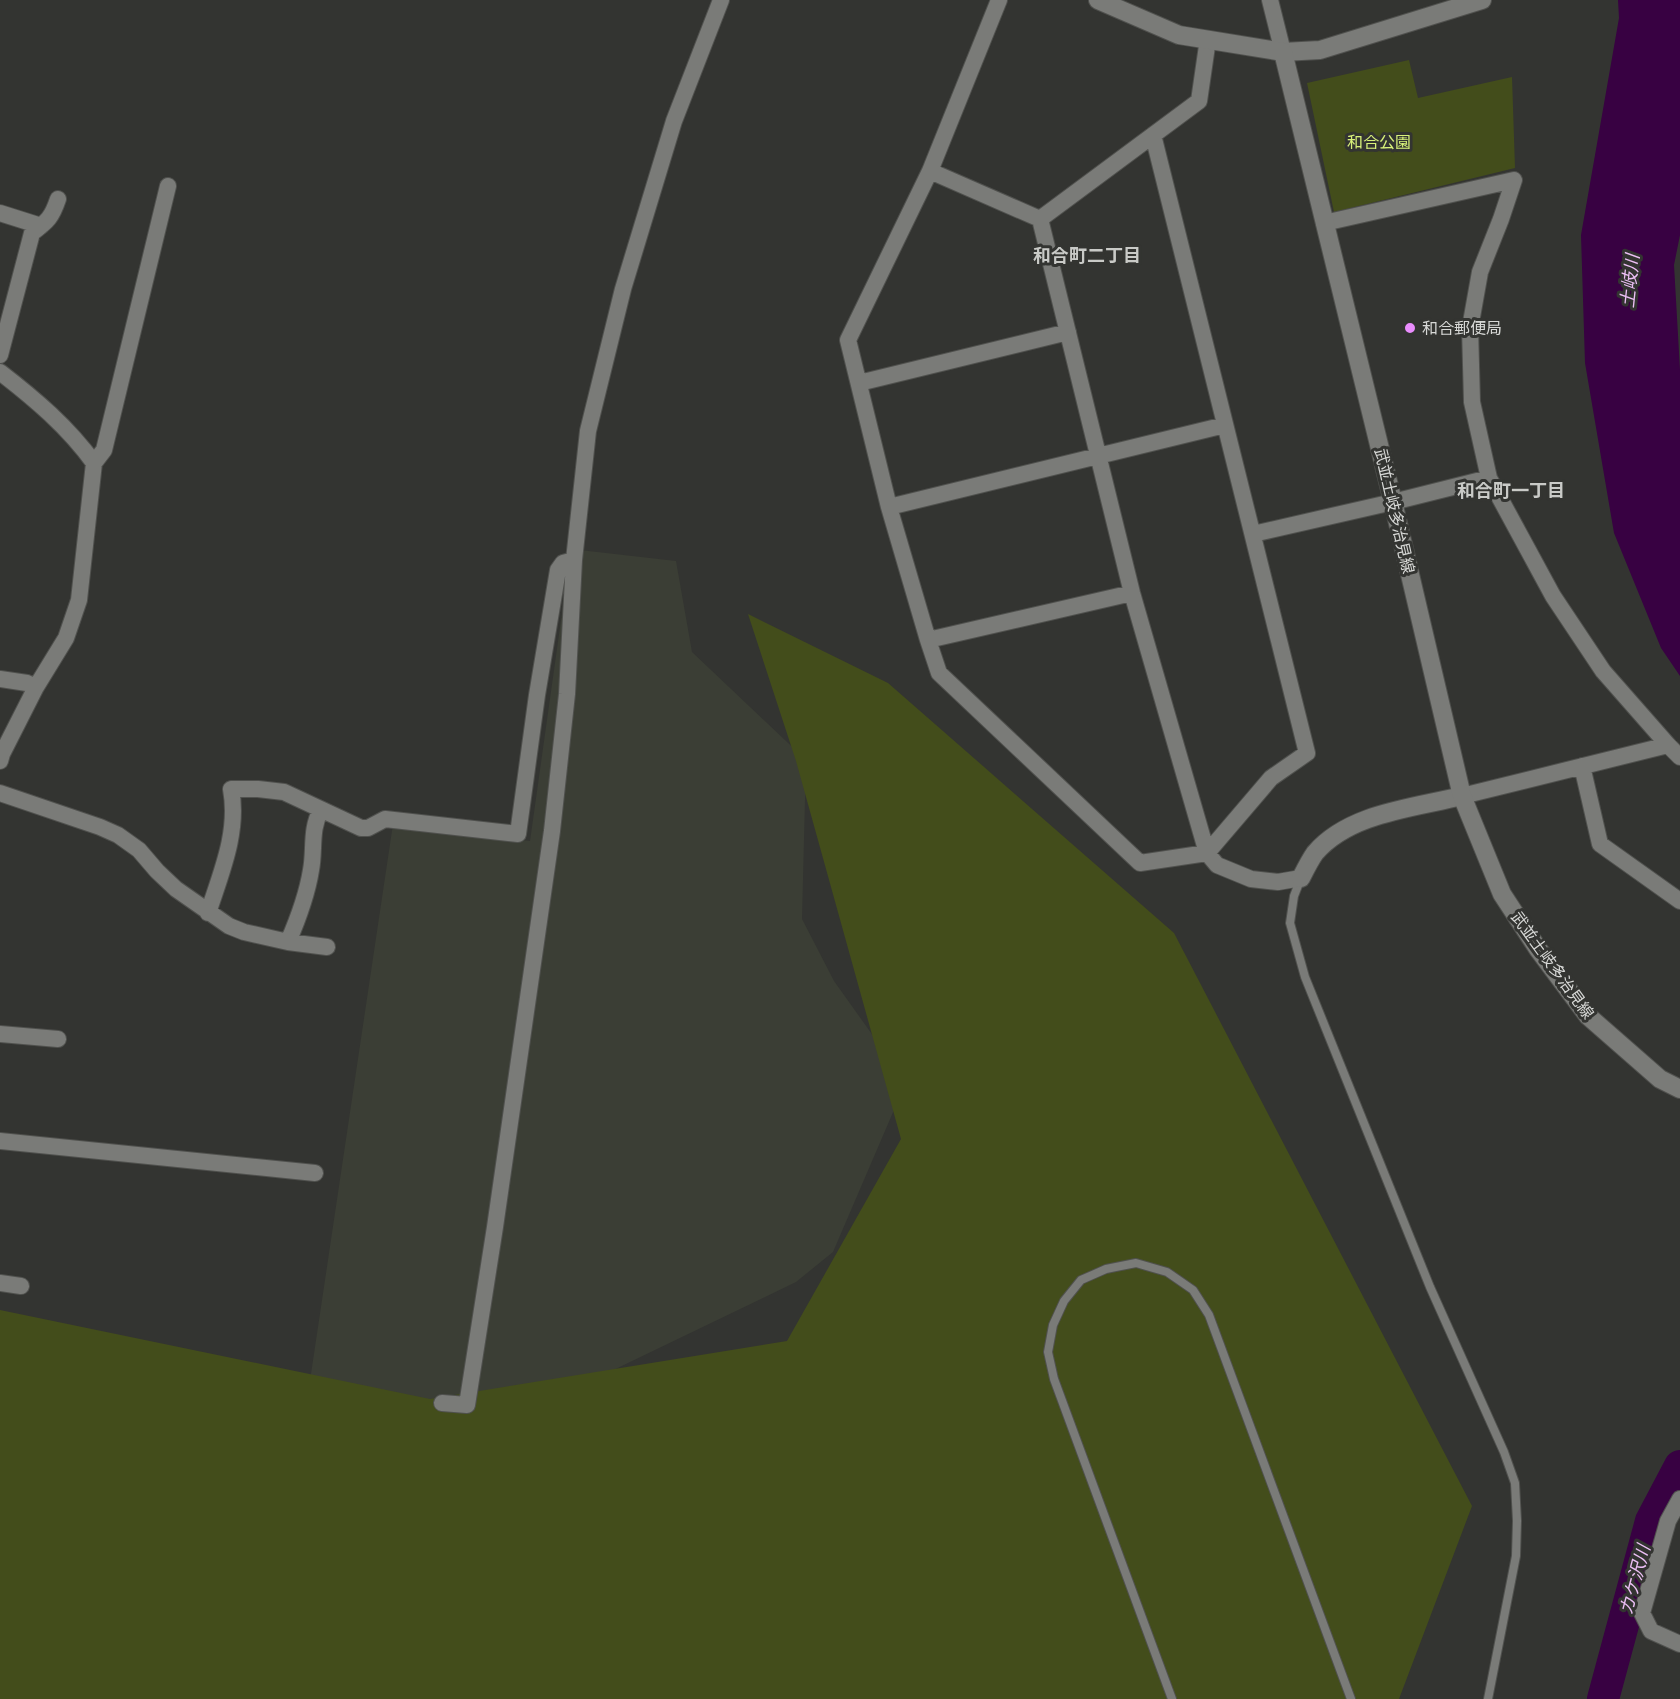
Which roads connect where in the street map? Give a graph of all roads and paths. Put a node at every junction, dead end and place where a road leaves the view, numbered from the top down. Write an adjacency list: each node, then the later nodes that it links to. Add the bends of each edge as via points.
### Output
1 (721, 0): 27 (street, via 674,121 623,289 588,431)
2 (999, 0): 9 (street)
3 (1098, 0): 6 (main road, via 1179,35)
4 (1270, 0): 7 (street)
5 (1482, 0): 7 (main road, via 1320,50)
6 (1208, 39): 7 (main road); 8 (street, via 1198,101)
7 (1283, 52): 14 (main road, 武並土岐多治見線)
8 (1154, 135): 13 (street); 20 (street)
9 (930, 171): 13 (street); 19 (street, via 848,340)
10 (168, 186): 22 (street, via 104,450)
11 (58, 199): 15 (street, via 53,214)
12 (0, 213): 15 (street)
13 (1040, 219): 16 (street)
14 (1324, 223): 23 (street, via 1514,180 1480,272 1470,328 1472,402); 24 (main road, 武並土岐多治見線)
15 (41, 226): 17 (street, via 32,232)
16 (1068, 332): 19 (street); 21 (street)
17 (0, 355)
18 (0, 372): 22 (street, via 68,430)
19 (859, 383): 25 (street)
20 (1226, 425): 21 (street); 26 (street)
21 (1098, 456): 25 (street); 28 (street)
22 (94, 463): 31 (street, via 79,600 66,638)
23 (1490, 478): 24 (street); 32 (street, via 1553,596 1590,652)
24 (1393, 502): 26 (street); 36 (main road, 武並土岐多治見線)
25 (889, 507): 29 (street)
26 (1252, 534): 38 (street, via 1307,753 1271,778)
27 (574, 560): 37 (street, via 563,563 558,570 518,834 385,819 361,828); 51 (street, via 567,694 552,831 478,1340 467,1406)
28 (1132, 593): 29 (street); 38 (street)
29 (928, 640): 38 (street, via 939,674 1140,863)
30 (0, 679): 31 (street)
31 (36, 687): 33 (street)
32 (1674, 751): 34 (street)
33 (0, 761)
34 (1582, 766): 36 (street); 40 (street, via 1600,844)
35 (0, 793): 41 (street, via 118,835 140,850 156,871)
36 (1462, 796): 39 (main road, via 1360,820 1315,853); 46 (main road, 武並土岐多治見線, via 1502,894 1538,949 1588,1016 1660,1078)
37 (321, 810): 41 (street, via 284,792 231,789 232,837); 42 (street, via 316,819 312,869)
38 (1207, 852): 39 (street, via 1217,866 1251,879 1278,882)
39 (1301, 878): 56 (lane, via 1290,923 1305,977 1430,1287 1515,1483 1516,1556)
40 (1680, 902)
41 (208, 914): 42 (street, via 244,932)
42 (288, 942): 43 (street)
43 (327, 947)
44 (0, 1034): 45 (street)
45 (58, 1039)
46 (1680, 1089)
47 (0, 1141): 48 (street)
48 (315, 1173)
49 (0, 1283): 50 (street)
50 (21, 1286)
51 (442, 1403)
52 (1680, 1499): 53 (street, via 1668,1521 1642,1613 1651,1630)
53 (1680, 1644)
54 (1172, 1699): 55 (lane, via 1054,1379 1048,1352 1053,1324 1064,1301 1082,1280 1106,1269 1136,1263 1167,1272 1193,1290 1209,1316)
55 (1351, 1699)
56 (1488, 1699)

